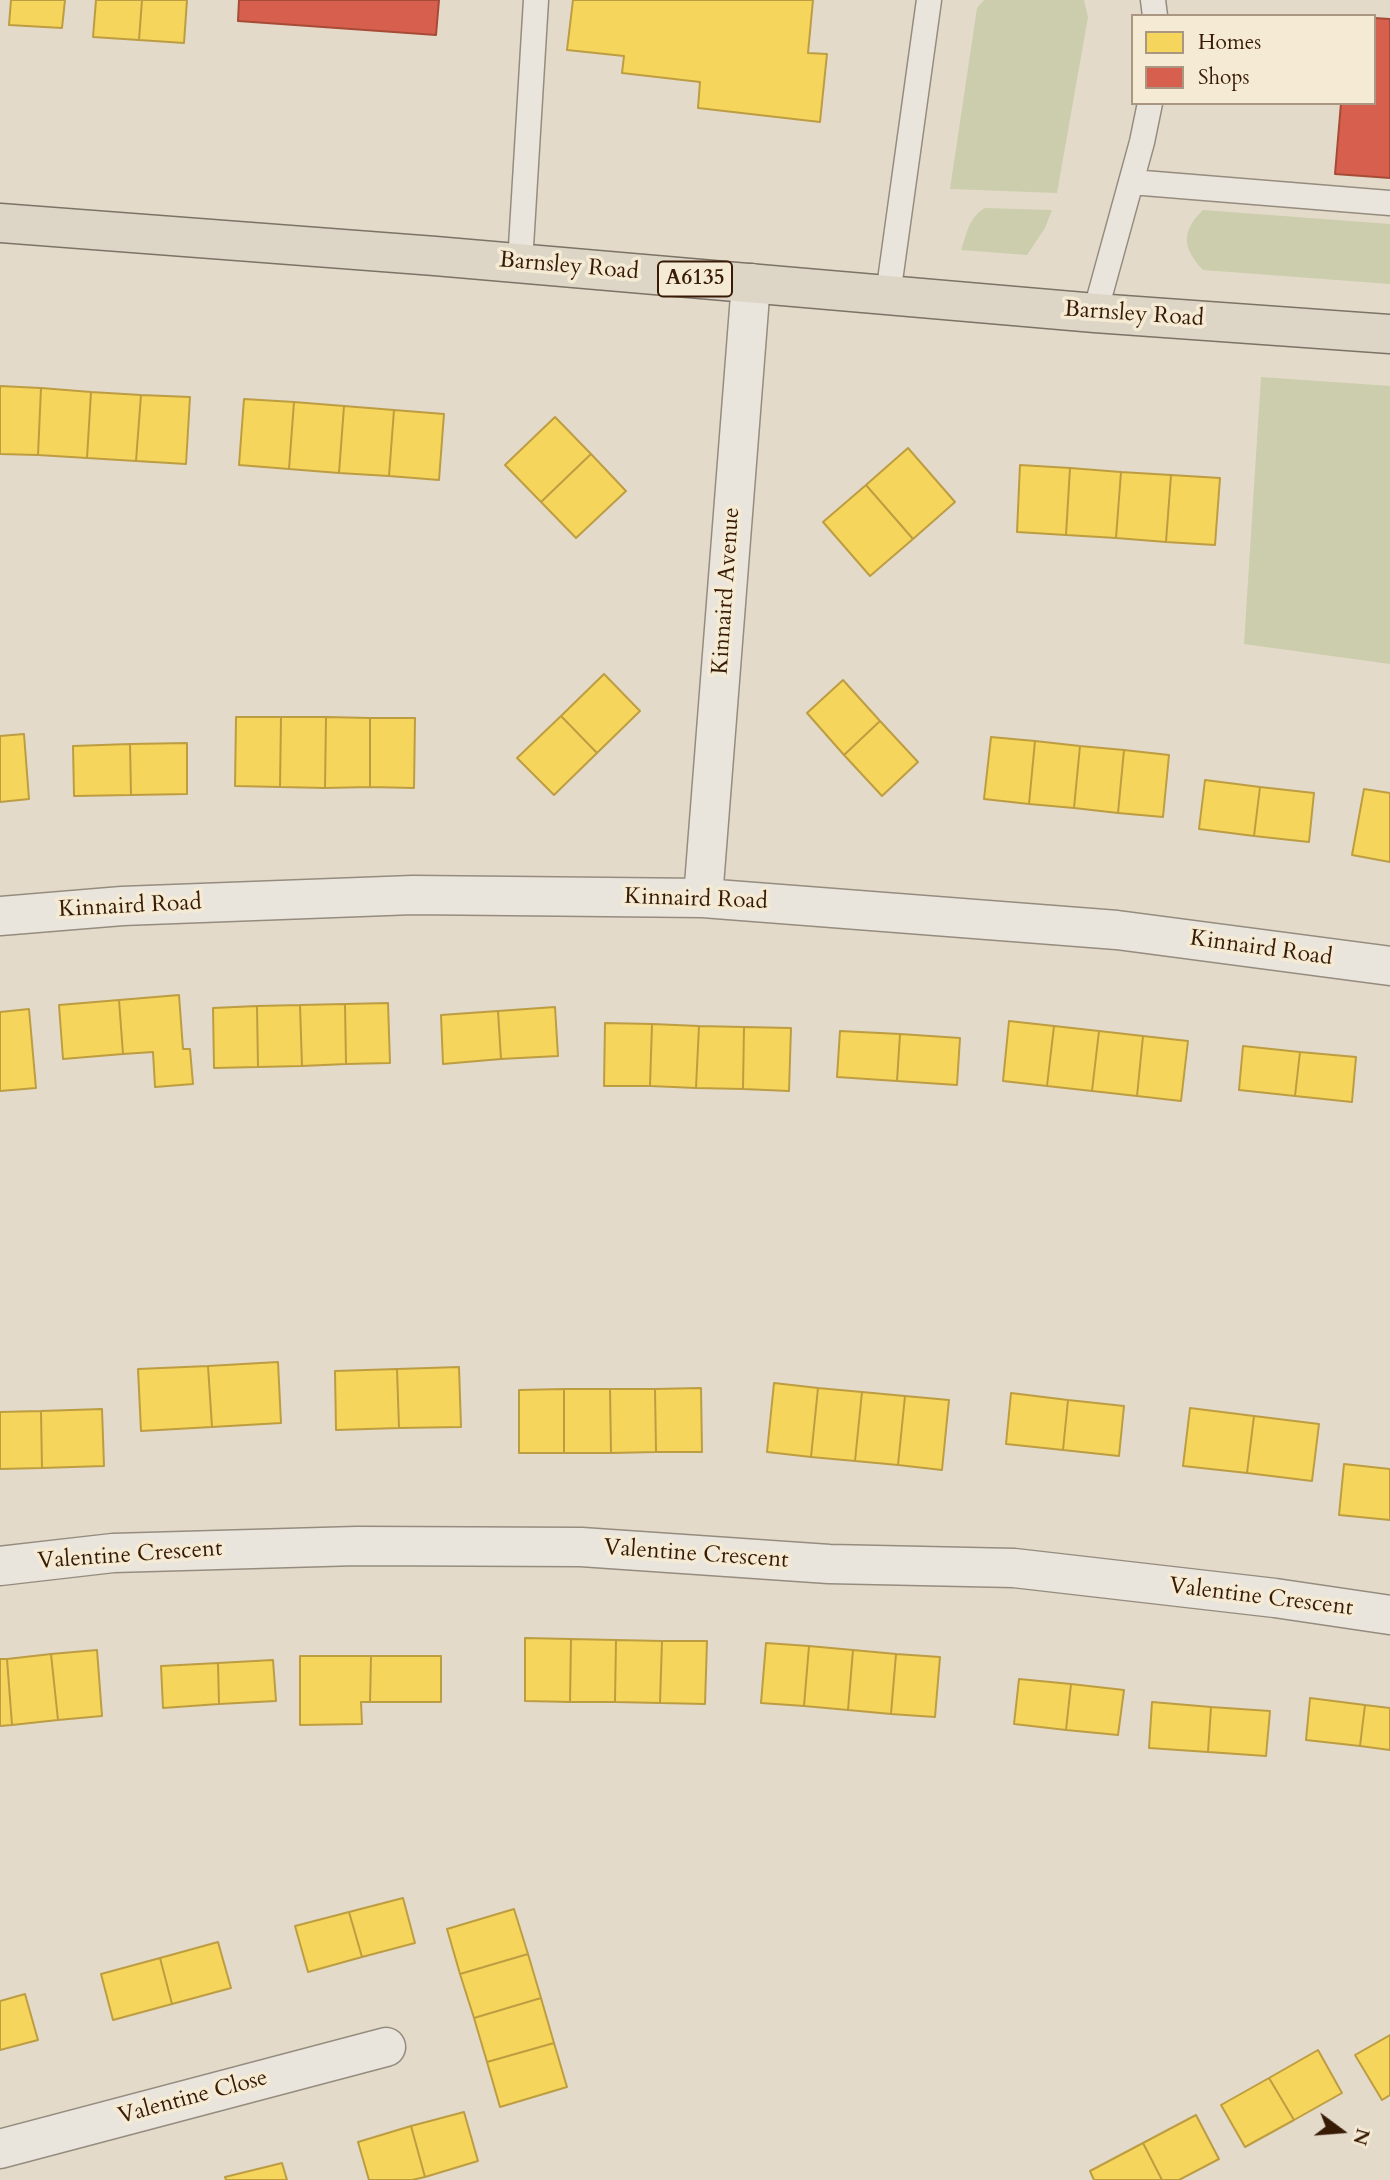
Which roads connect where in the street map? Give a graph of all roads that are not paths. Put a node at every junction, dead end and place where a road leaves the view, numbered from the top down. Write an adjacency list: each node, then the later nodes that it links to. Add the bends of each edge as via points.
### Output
1 (536, 0): 7 (lane)
2 (929, 0): 9 (lane)
3 (1150, 105): 4 (lane)
4 (1131, 181): 5 (lane); 10 (lane)
5 (1390, 202)
6 (0, 223): 7 (main road, Barnsley Road / A6135)
7 (520, 263): 8 (main road, Barnsley Road / A6135)
8 (751, 284): 9 (main road, Barnsley Road / A6135); 12 (street, Kinnaird Avenue)
9 (888, 295): 10 (main road, Barnsley Road / A6135)
10 (1095, 313): 11 (main road, Barnsley Road / A6135)
11 (1390, 334)
12 (703, 898): 13 (street, Kinnaird Road, via 413,895 122,906); 14 (street, Kinnaird Road, via 1117,930)
13 (0, 916)
14 (1390, 966)
15 (0, 1566): 16 (street, Valentine Crescent, via 113,1553 357,1546 581,1547 829,1564 1014,1568)
16 (1390, 1615)
17 (386, 2047): 18 (street, Valentine Close)
18 (0, 2149)

